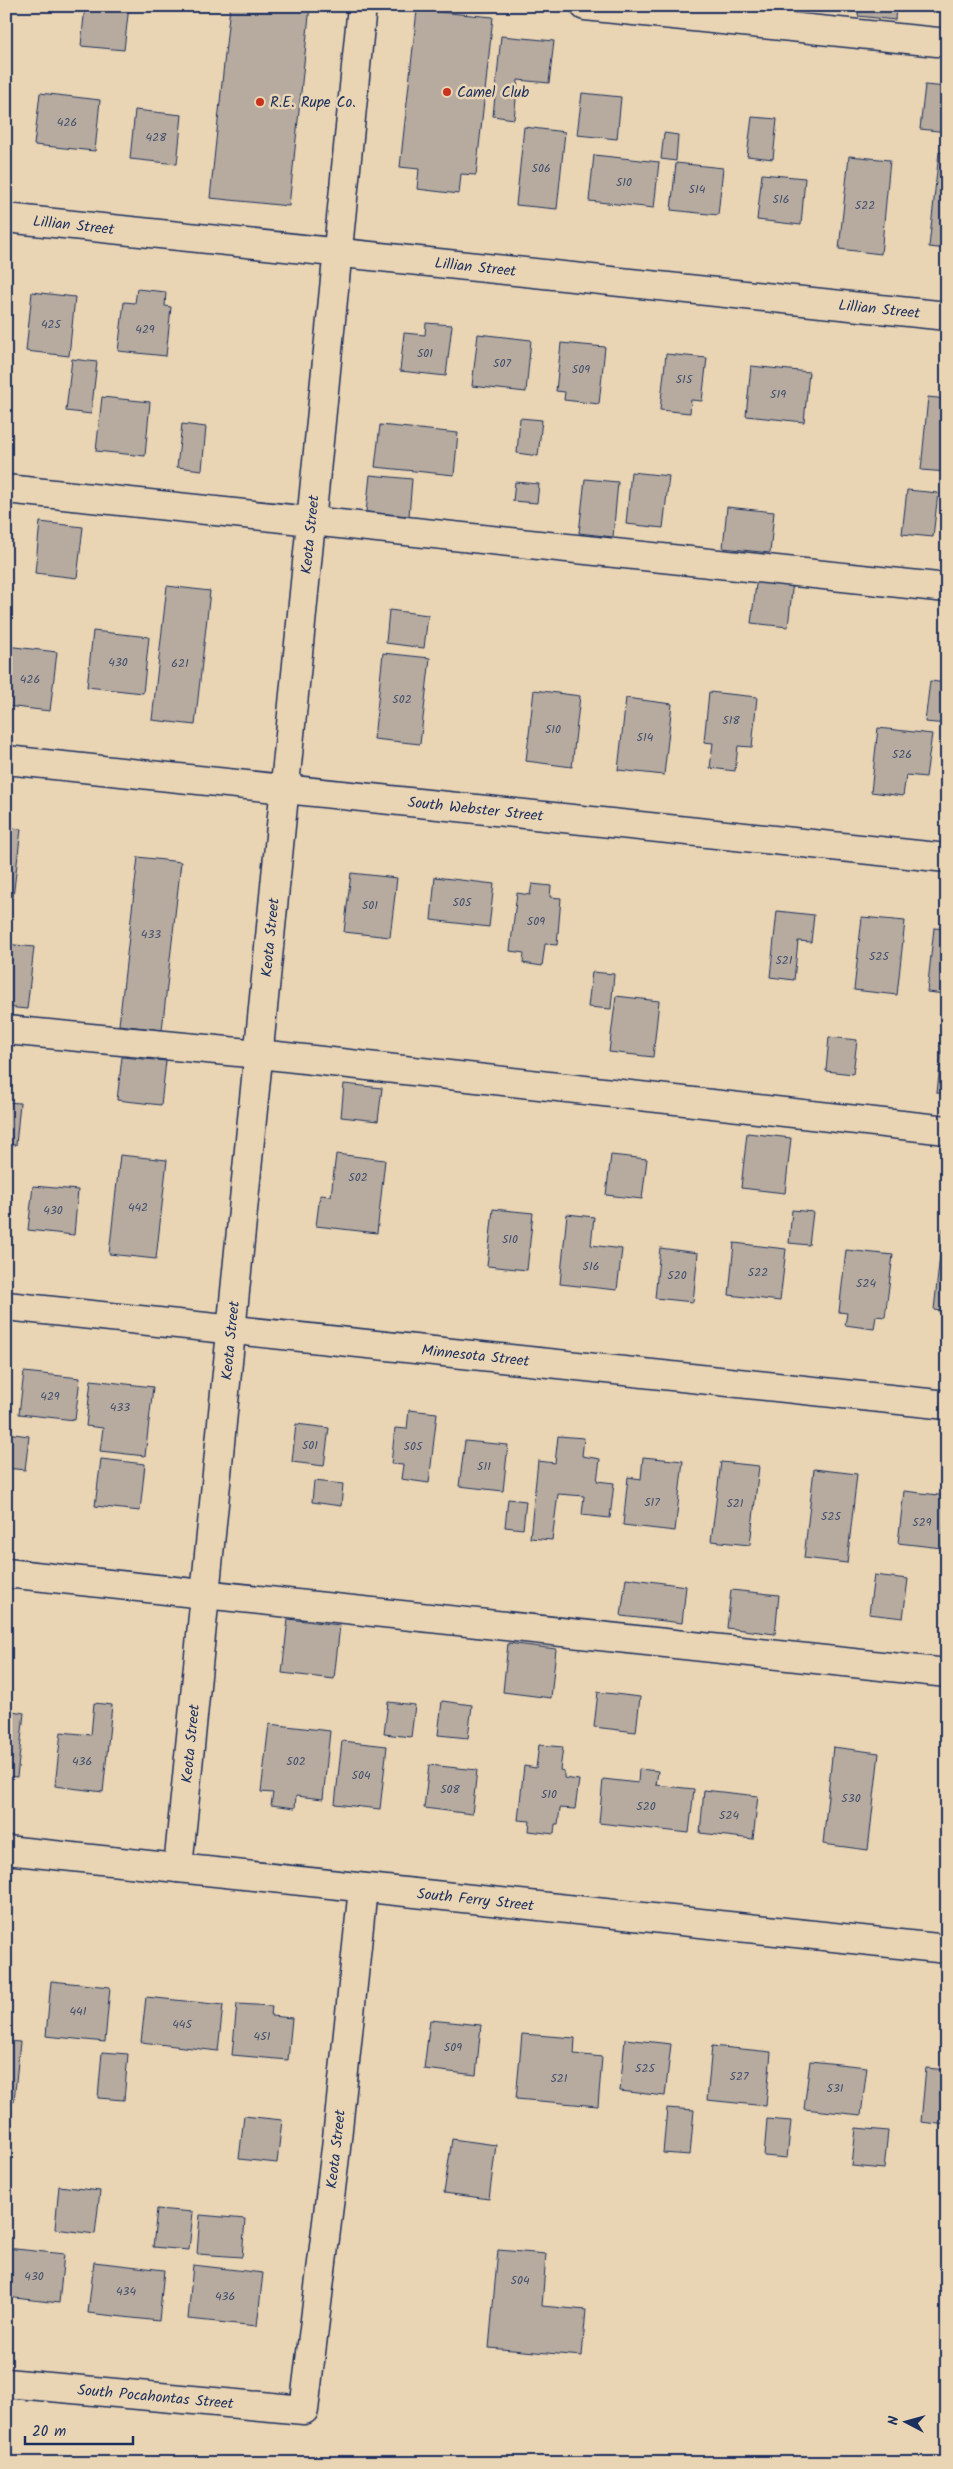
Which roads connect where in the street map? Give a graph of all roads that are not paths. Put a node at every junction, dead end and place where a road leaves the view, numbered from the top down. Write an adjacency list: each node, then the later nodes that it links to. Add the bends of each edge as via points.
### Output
1 (362, 6): 5 (street, Keota Street)
2 (585, 6): 3 (street)
3 (947, 43)
4 (6, 218): 5 (street, Lillian Street)
5 (338, 252): 6 (street, Lillian Street); 8 (street, Keota Street)
6 (947, 316)
7 (6, 489): 8 (street)
8 (312, 521): 9 (street); 11 (street, Keota Street)
9 (947, 588)
10 (6, 760): 11 (street, South Webster Street)
11 (285, 788): 12 (street, South Webster Street); 14 (street, Keota Street)
12 (947, 858)
13 (6, 1030): 14 (street)
14 (258, 1054): 15 (street); 17 (street, Keota Street)
15 (947, 1130)
16 (6, 1306): 17 (street, Minnesota Street)
17 (232, 1330): 18 (street, Minnesota Street); 20 (street, Keota Street)
18 (947, 1405)
19 (6, 1574): 20 (street)
20 (205, 1594): 21 (street); 23 (street, Keota Street)
21 (947, 1673)
22 (6, 1850): 23 (street, South Ferry Street)
23 (178, 1868): 24 (street, South Ferry Street)
24 (363, 1888): 25 (street, South Ferry Street); 27 (street, Keota Street)
25 (947, 1949)
26 (6, 2383): 27 (street, South Pocahontas Street)
27 (304, 2410)

